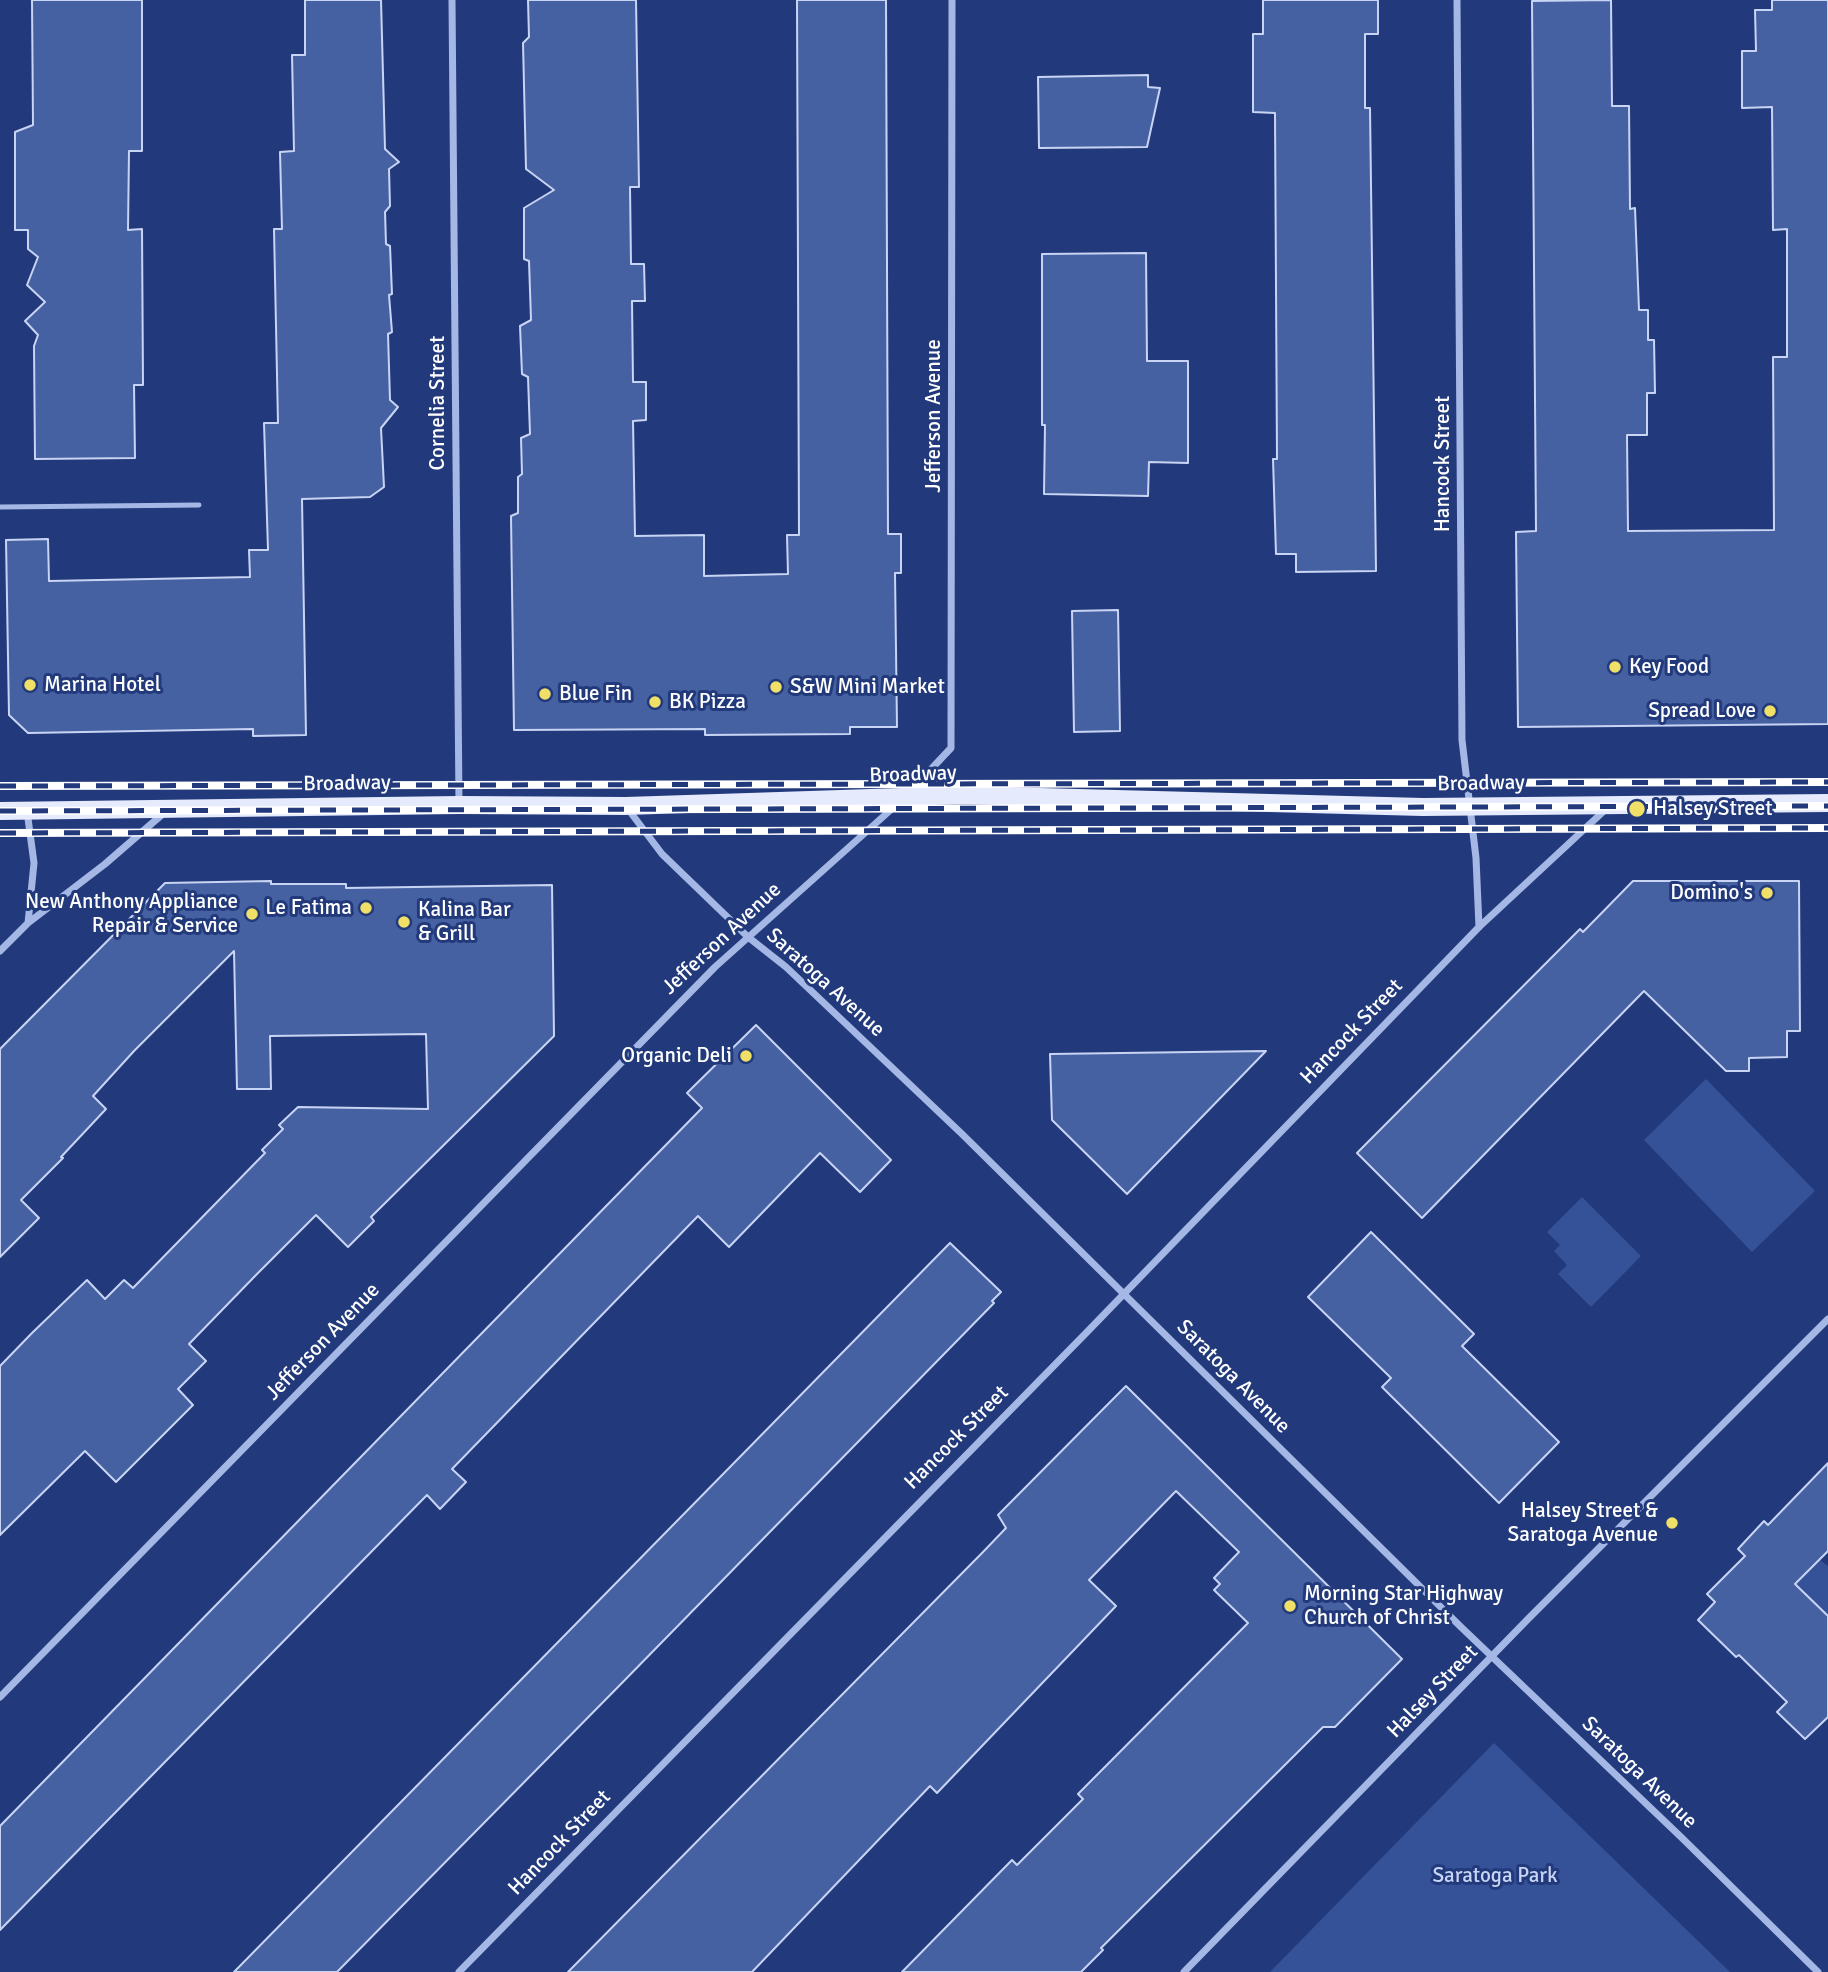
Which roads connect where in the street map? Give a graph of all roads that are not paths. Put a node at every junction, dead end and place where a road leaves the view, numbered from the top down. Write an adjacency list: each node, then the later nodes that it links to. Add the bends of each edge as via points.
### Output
1 (452, 0): 9 (street, Cornelia Street)
2 (952, 0): 6 (street, Jefferson Avenue, via 951,748)
3 (1457, 0): 11 (street, Hancock Street, via 1462,740)
4 (199, 505): 5 (lane)
5 (0, 506)
6 (904, 797): 10 (main road, Broadway); 11 (main road, Broadway); 17 (street, Jefferson Avenue)
7 (1828, 803): 8 (main road, Broadway)
8 (1611, 804): 11 (main road, Broadway); 16 (street, Hancock Street)
9 (459, 805): 10 (main road, Broadway); 12 (main road, Broadway)
10 (626, 806): 17 (street, Saratoga Avenue, via 662,854)
11 (1469, 807): 16 (street, Hancock Street)
12 (168, 810): 14 (main road, Broadway); 15 (street)
13 (0, 811): 14 (main road, Broadway)
14 (27, 811): 15 (street, via 34,863)
15 (28, 923): 18 (street)
16 (1479, 928): 19 (street, Hancock Street)
17 (748, 937): 19 (street, Saratoga Avenue, via 786,967); 22 (street, Jefferson Avenue)
18 (0, 951)
19 (1124, 1293): 21 (street, Saratoga Avenue); 23 (street, Hancock Street)
20 (1828, 1319): 21 (street, Halsey Street)
21 (1492, 1657): 24 (street, Halsey Street); 25 (street, Saratoga Avenue)
22 (0, 1697)
23 (458, 1972)
24 (1184, 1972)
25 (1818, 1972)

